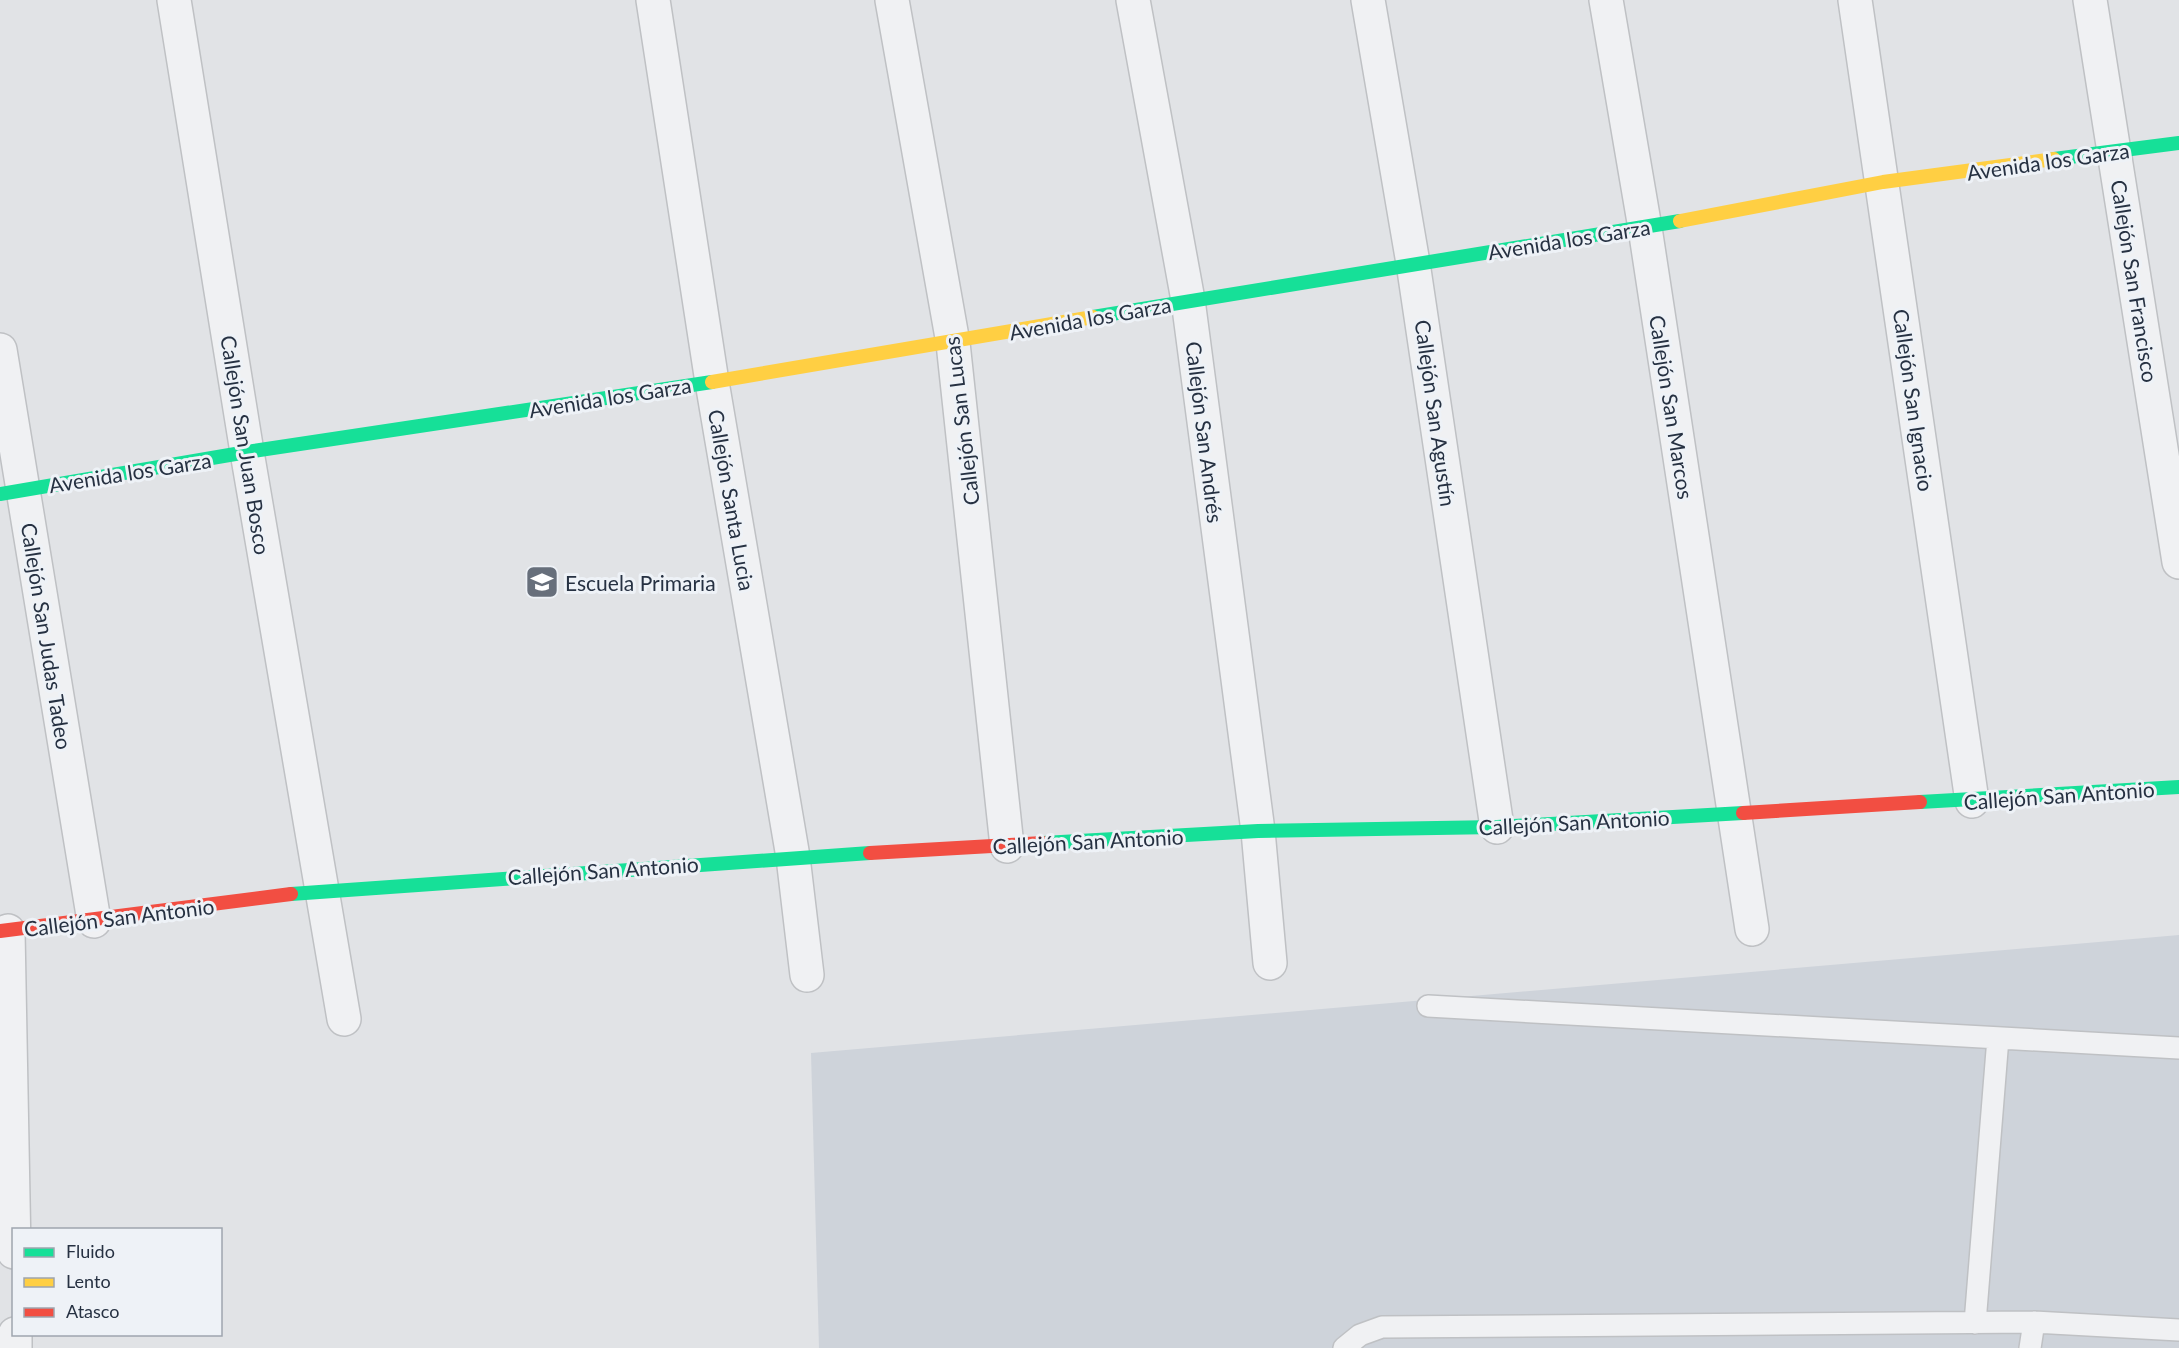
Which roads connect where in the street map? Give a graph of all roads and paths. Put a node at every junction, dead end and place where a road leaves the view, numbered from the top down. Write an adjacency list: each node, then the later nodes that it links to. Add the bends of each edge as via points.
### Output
1 (174, 0): 18 (street, Callejón San Juan Bosco)
2 (653, 0): 17 (street, Callejón Santa Lucia)
3 (892, 0): 15 (street, Callejón San Lucas)
4 (1133, 0): 14 (street, Callejón San Andrés)
5 (1368, 0): 13 (street, Callejón San Agustín)
6 (1606, 0): 12 (street, Callejón San Marcos)
7 (1855, 0): 11 (street, Callejón San Ignacio)
8 (2090, 0): 10 (street, Callejón San Francisco)
9 (2179, 143): 10 (street, Avenida los Garza)
10 (2114, 152): 11 (street, Avenida los Garza); 20 (street, Callejón San Francisco)
11 (1883, 182): 12 (street, Avenida los Garza); 22 (street, Callejón San Ignacio)
12 (1645, 228): 13 (street, Avenida los Garza); 23 (street, Callejón San Marcos)
13 (1413, 263): 14 (street, Avenida los Garza); 24 (street, Callejón San Agustín)
14 (1188, 300): 15 (street, Avenida los Garza); 25 (street, Callejón San Andrés)
15 (953, 343): 17 (street, Avenida los Garza); 26 (street, Callejón San Lucas)
16 (0, 350): 19 (street, Callejón San Judas Tadeo)
17 (712, 382): 18 (street, Avenida los Garza); 27 (street, Callejón Santa Lucia)
18 (247, 453): 19 (street, Avenida los Garza); 28 (street, Callejón San Juan Bosco)
19 (11, 492): 29 (street, Callejón San Judas Tadeo)
20 (2179, 562)
21 (2179, 787): 22 (street, Callejón San Antonio)
22 (1972, 801): 23 (street, Callejón San Antonio)
23 (1735, 813): 24 (street, Callejón San Antonio); 30 (street, Callejón San Marcos)
24 (1497, 827): 25 (street, Callejón San Antonio)
25 (1258, 831): 26 (street, Callejón San Antonio); 32 (street, Callejón San Andrés)
26 (1007, 846): 27 (street, Callejón San Antonio)
27 (793, 857): 28 (street, Callejón San Antonio); 33 (street, Callejón Santa Lucia)
28 (320, 890): 29 (street, Callejón San Antonio); 35 (street, Callejón San Juan Bosco)
29 (94, 921): 31 (street, Callejón San Antonio)
30 (1752, 929)
31 (4, 931): 38 (street)
32 (1270, 963)
33 (807, 975)
34 (1428, 1006): 36 (lane)
35 (344, 1019)
36 (1998, 1038): 37 (lane); 40 (lane)
37 (2179, 1048)
38 (13, 1228)
39 (2034, 1322): 40 (lane); 41 (lane); 43 (lane)
40 (1975, 1323): 42 (lane, via 1382,1327 1359,1335)
41 (2179, 1330)
42 (1344, 1348)
43 (2030, 1348)

